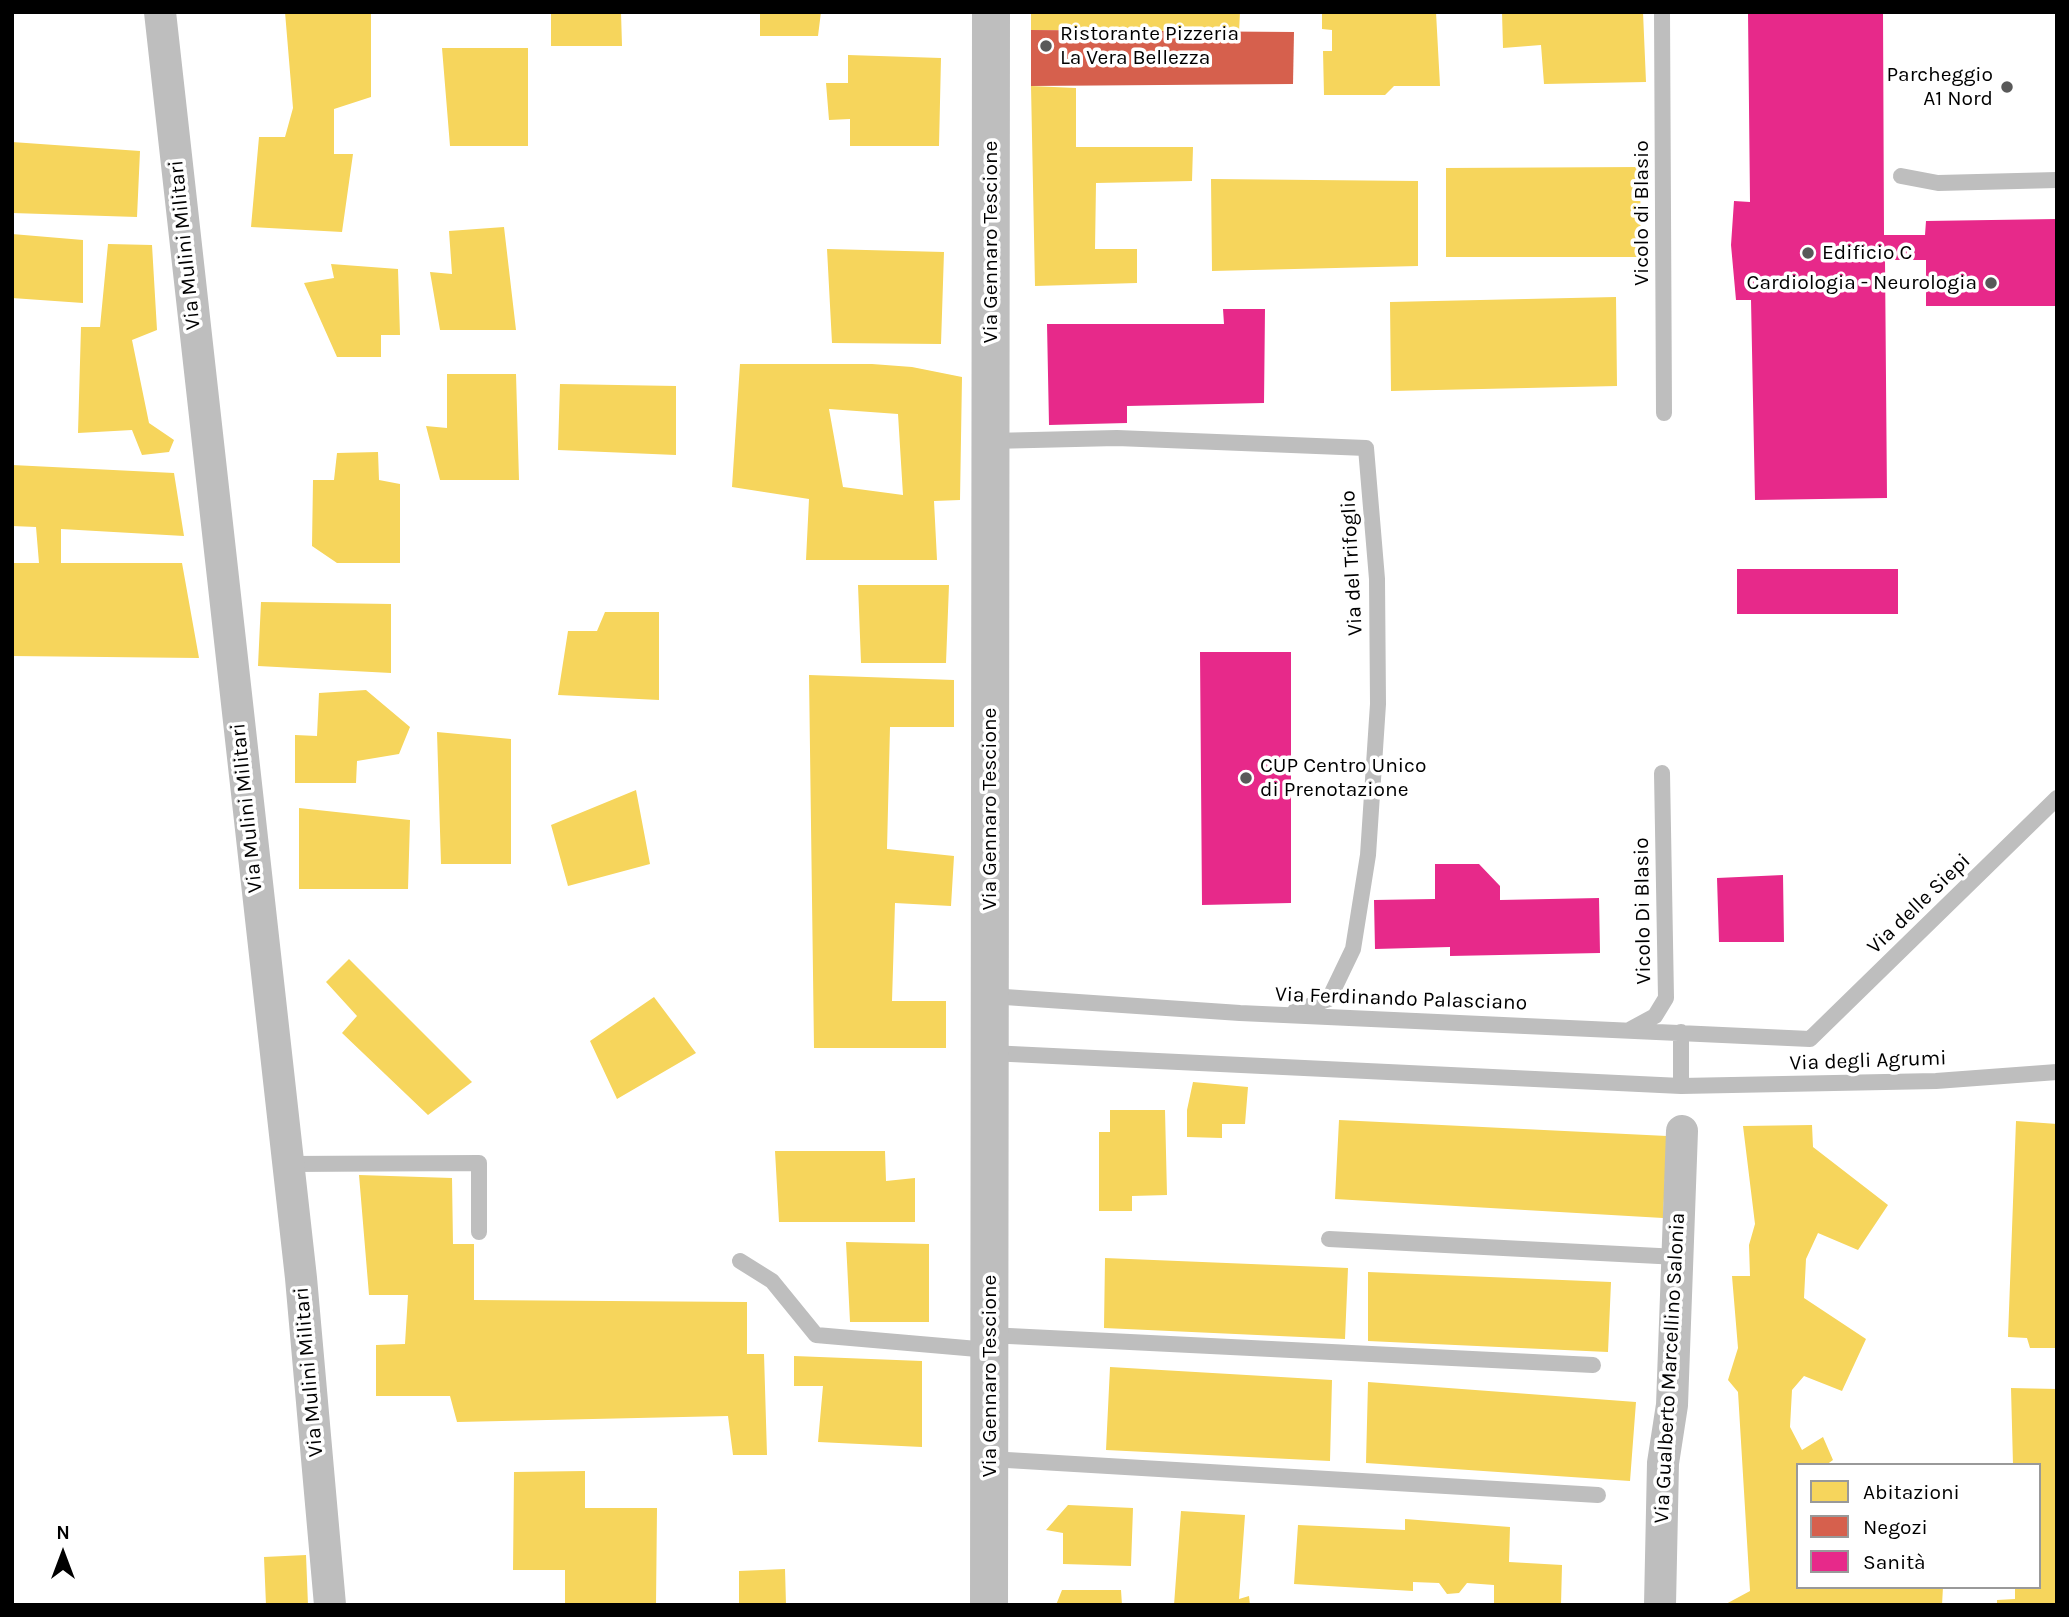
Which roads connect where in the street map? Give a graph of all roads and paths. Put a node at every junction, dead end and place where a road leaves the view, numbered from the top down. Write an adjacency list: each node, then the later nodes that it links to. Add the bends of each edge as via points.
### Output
1 (160, 12): 19 (street, Via Mulini Militari)
2 (992, 12): 7 (street, Via Gennaro Tescione)
3 (1662, 12): 6 (lane, Vicolo di Blasio)
4 (1901, 176): 5 (lane, via 1938,183)
5 (2057, 180)
6 (1664, 413)
7 (991, 441): 10 (street, Via Gennaro Tescione); 11 (lane, Via del Trifoglio, via 1117,438 1366,448 1377,579 1378,704 1368,855 1353,948 1329,999)
8 (1662, 774): 12 (lane, Vicolo Di Blasio, via 1666,998 1655,1016)
9 (2057, 798): 14 (lane, Via delle Siepi)
10 (990, 996): 11 (lane, Via Ferdinando Palasciano); 15 (street, Via Gennaro Tescione)
11 (1286, 1015): 12 (lane, Via Ferdinando Palasciano)
12 (1629, 1030): 13 (lane, Via Ferdinando Palasciano)
13 (1681, 1032): 14 (lane, Via Ferdinando Palasciano); 17 (lane)
14 (1810, 1040)
15 (990, 1053): 17 (lane); 24 (street, Via Gennaro Tescione)
16 (2057, 1072): 17 (lane, Via degli Agrumi, via 1936,1081)
17 (1681, 1086)
18 (1682, 1131): 22 (street, Via Gualberto Marcellino Salonia)
19 (288, 1164): 20 (lane, via 479,1163); 28 (street, Via Mulini Militari)
20 (479, 1231)
21 (1329, 1239): 22 (lane)
22 (1678, 1257): 30 (street, Via Gualberto Marcellino Salonia, via 1672,1405 1663,1463)
23 (740, 1261): 24 (lane, via 772,1281 816,1335)
24 (990, 1342): 25 (lane); 26 (street, Via Gennaro Tescione)
25 (1593, 1365)
26 (990, 1459): 27 (lane); 29 (street, Via Gennaro Tescione)
27 (1598, 1495)
28 (330, 1605)
29 (989, 1605)
30 (1660, 1605)

